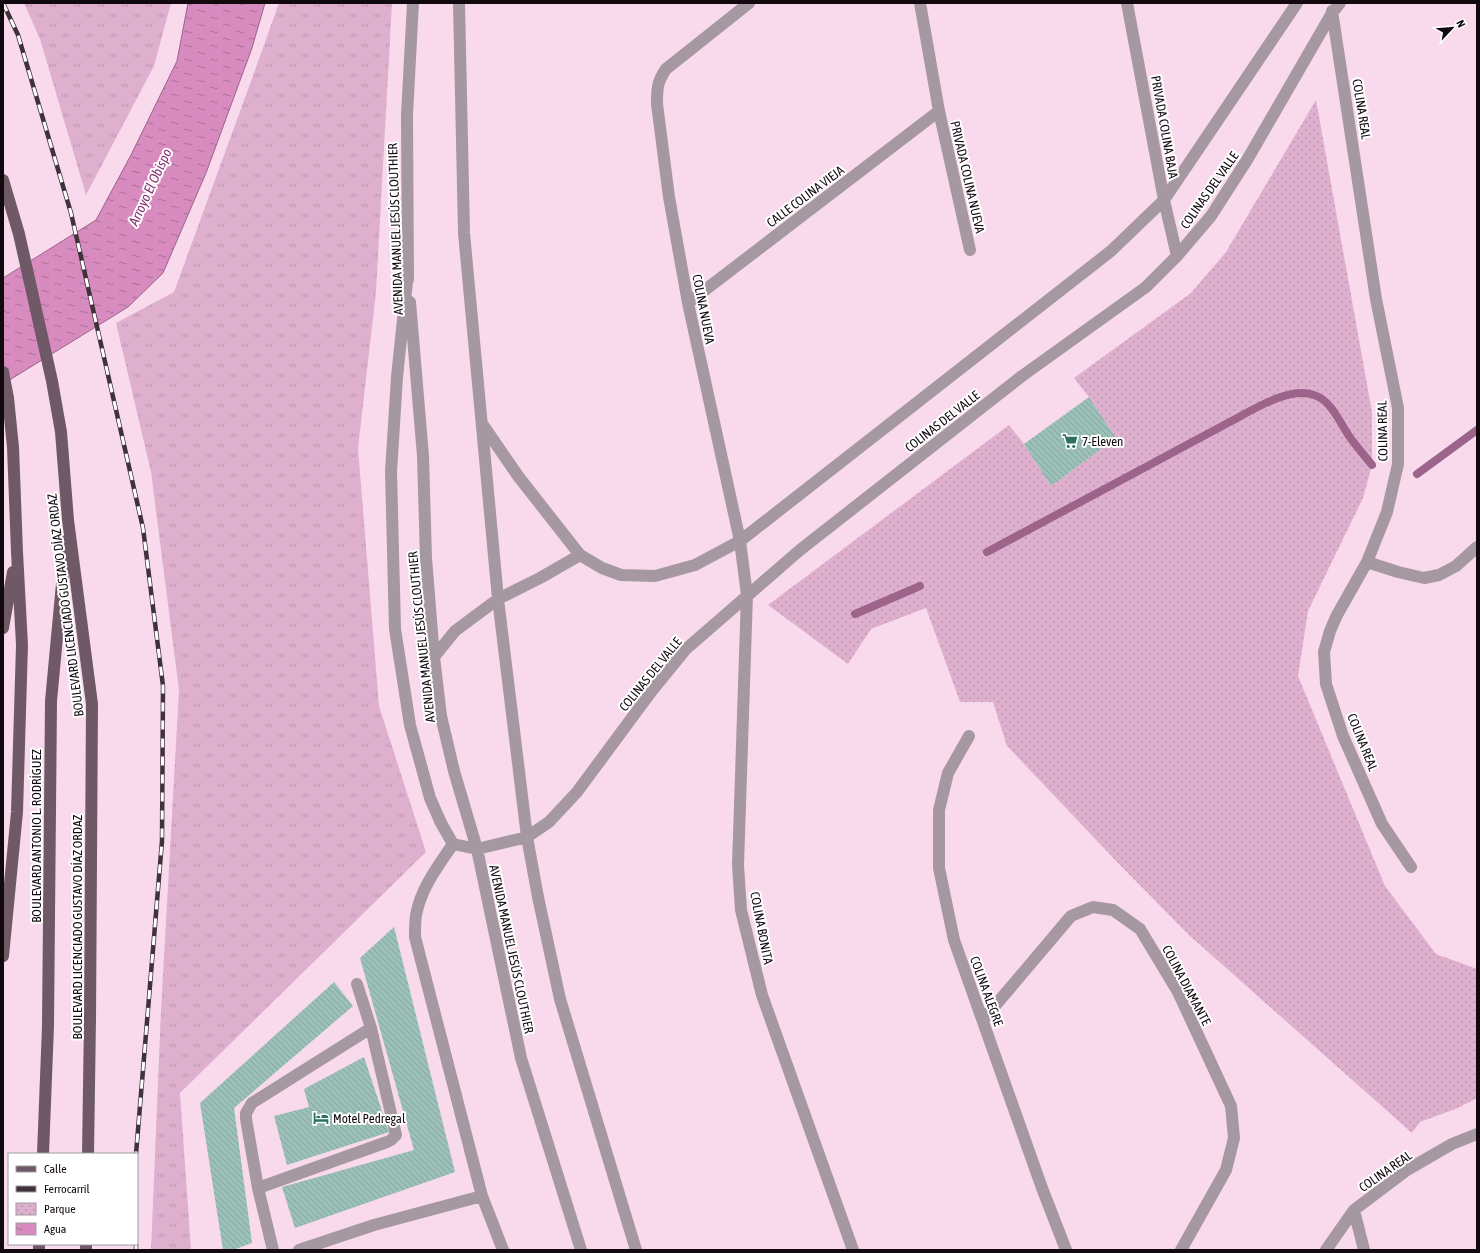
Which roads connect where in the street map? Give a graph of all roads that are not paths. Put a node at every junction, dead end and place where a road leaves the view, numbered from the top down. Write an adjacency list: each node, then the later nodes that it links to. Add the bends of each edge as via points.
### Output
1 (413, 3): 14 (street, AVENIDA MANUEL JESÚS CLOUTHIER, via 407,115)
2 (459, 3): 17 (street, via 464,233)
3 (749, 3): 15 (street, COLINA NUEVA, via 674,62 659,79 658,104 669,197)
4 (920, 3): 9 (street, PRIVADA COLINA NUEVA)
5 (1128, 3): 11 (street, PRIVADA COLINA BAJA)
6 (1297, 3): 11 (street)
7 (1340, 3): 8 (street, COLINAS DEL VALLE)
8 (1331, 8): 13 (street, COLINAS DEL VALLE, via 1243,166 1210,216); 23 (street, COLINA REAL, via 1376,299 1398,408 1398,464 1387,512)
9 (939, 111): 12 (street, PRIVADA COLINA NUEVA); 15 (street, CALLE COLINA VIEJA)
10 (3, 180): 18 (main road, BOULEVARD LICENCIADO GUSTAVO DÍAZ ORDAZ, via 19,234 52,381 61,432)
11 (1164, 200): 13 (street, PRIVADA COLINA BAJA); 19 (street, via 1111,251)
12 (970, 250)
13 (1177, 256): 24 (street, COLINAS DEL VALLE, via 1146,287 1022,376)
14 (408, 272): 27 (street, AVENIDA MANUEL JESÚS CLOUTHIER, via 423,456 426,558); 30 (street, via 397,377 391,472 396,629 410,724 430,798)
15 (688, 304): 19 (street, COLINA NUEVA)
16 (3, 372): 21 (main road, via 14,454)
17 (482, 424): 22 (street, via 518,476); 25 (street)
18 (68, 520): 38 (main road, BOULEVARD ANTONIO L. RODRÍGUEZ, via 51,701 48,1026); 39 (main road, BOULEVARD LICENCIADO GUSTAVO DÍAZ ORDAZ, via 92,704)
19 (740, 541): 22 (street, via 695,565 655,576 621,575 602,568); 24 (street, COLINA NUEVA)
20 (1477, 547): 23 (street, via 1456,566 1439,575 1424,578)
21 (17, 552): 26 (main road); 33 (main road, via 22,645 20,731 17,812)
22 (580, 555): 25 (street)
23 (1367, 562): 32 (street, COLINA REAL, via 1330,631 1324,652 1326,684 1344,736 1382,824)
24 (747, 595): 29 (street, COLINAS DEL VALLE, via 686,649 577,792 549,822); 48 (street, COLINA BONITA, via 738,865 742,910 762,995)
25 (498, 599): 27 (street, via 455,631); 29 (street)
26 (3, 628)
27 (434, 657): 31 (street, AVENIDA MANUEL JESÚS CLOUTHIER, via 441,716)
28 (969, 736): 35 (street, COLINA ALEGRE, via 948,773 939,810 939,868 954,940)
29 (527, 837): 31 (street); 47 (street, via 560,999)
30 (453, 844): 31 (street); 41 (street, via 422,894 416,916 415,937)
31 (477, 849): 46 (street, AVENIDA MANUEL JESÚS CLOUTHIER, via 521,1058)
32 (1411, 867)
33 (3, 956)
34 (357, 984): 36 (street)
35 (983, 1020): 49 (street, COLINA ALEGRE); 50 (street, COLINA DIAMANTE, via 1071,916 1093,907 1113,910 1140,929 1178,992 1231,1106 1234,1138 1226,1170)
36 (371, 1028): 40 (street, via 252,1103 246,1119); 40 (street, via 396,1132 395,1138)
37 (1477, 1134): 42 (street, COLINA REAL, via 1452,1144 1407,1170)
38 (43, 1153)
39 (88, 1153)
40 (258, 1188): 43 (street)
41 (482, 1196): 44 (street, via 374,1225); 45 (street)
42 (1354, 1210): 51 (street, COLINA REAL); 52 (street)
43 (273, 1250)
44 (299, 1250)
45 (502, 1250)
46 (581, 1250)
47 (636, 1250)
48 (853, 1250)
49 (1066, 1250)
50 (1181, 1250)
51 (1326, 1250)
52 (1364, 1250)

